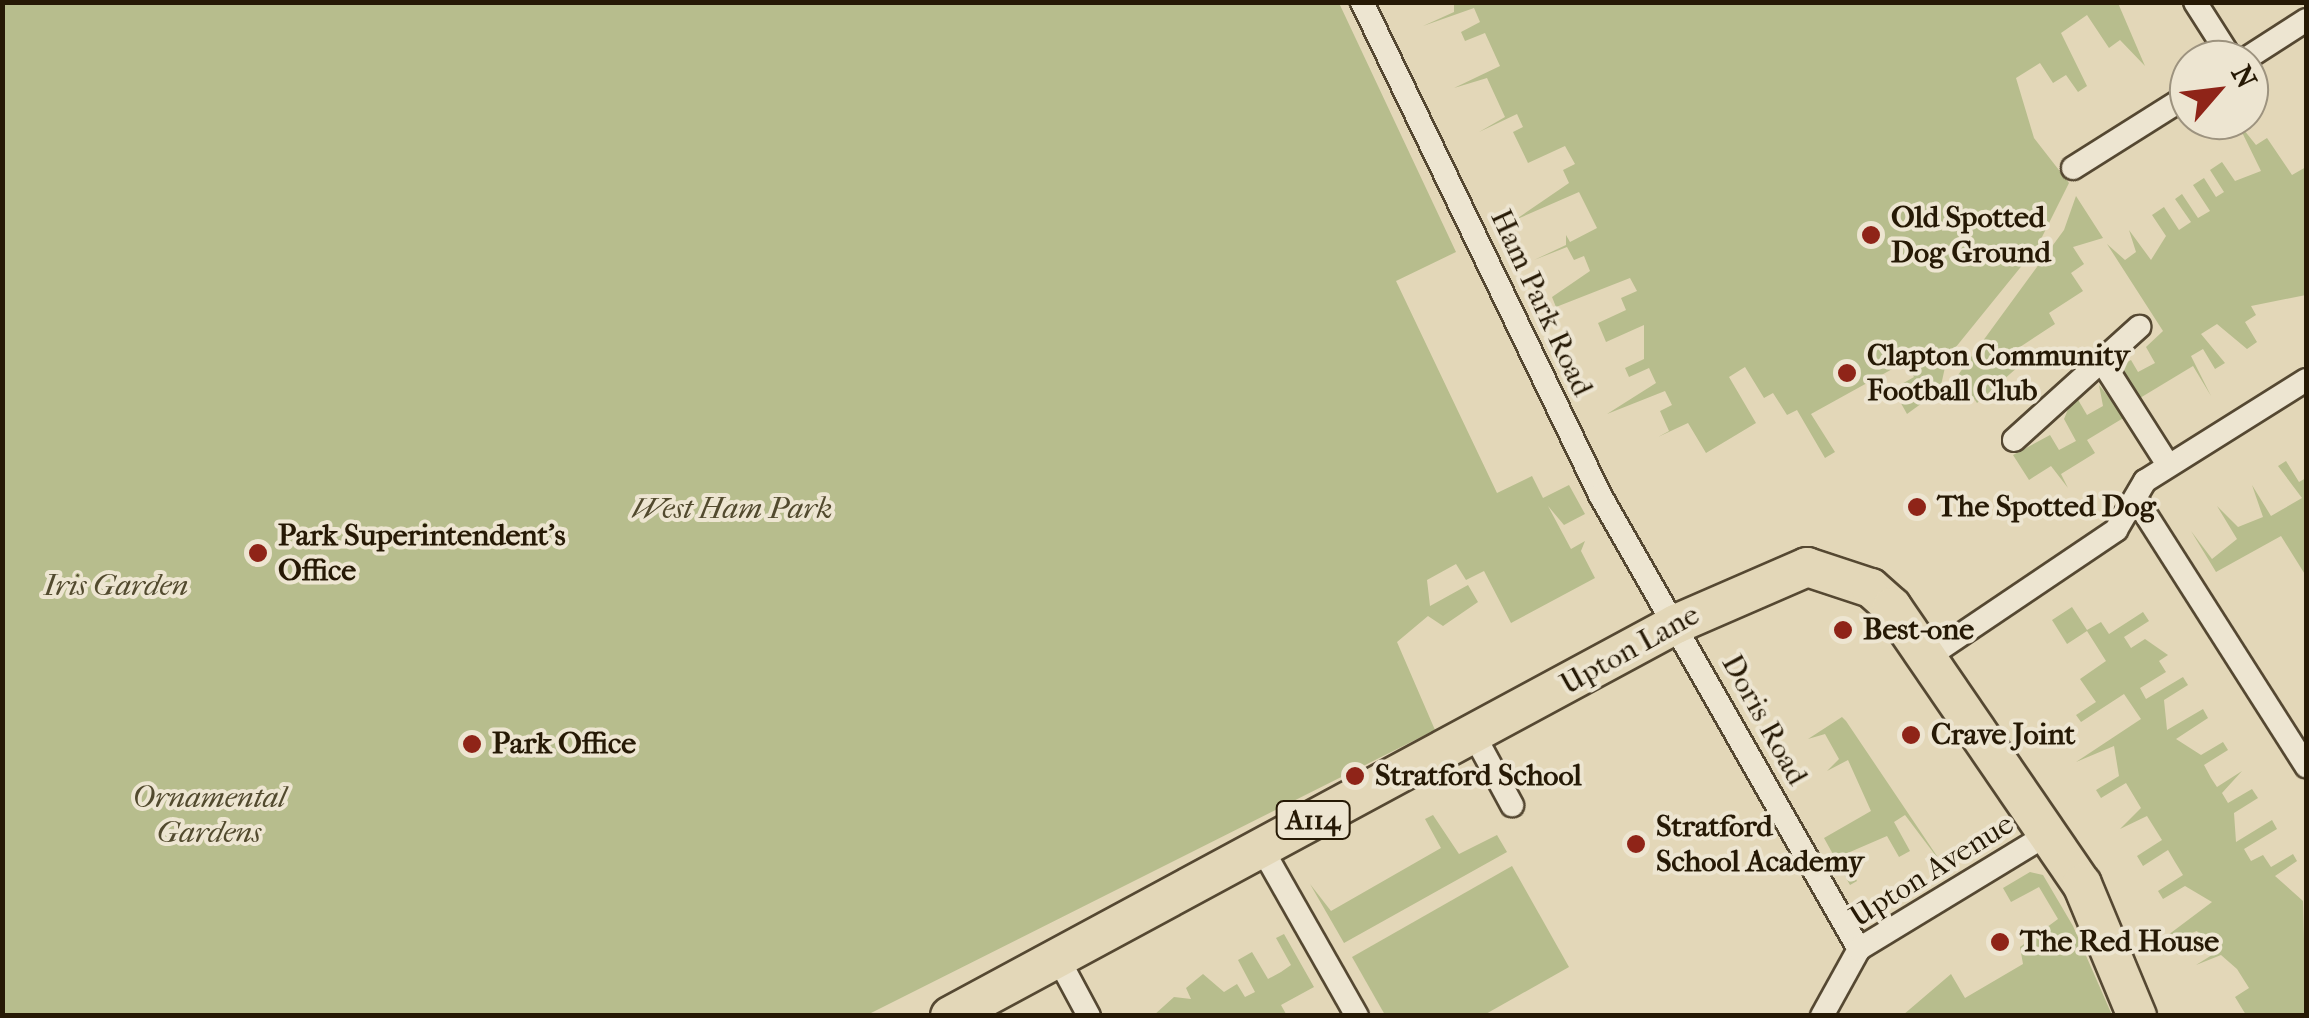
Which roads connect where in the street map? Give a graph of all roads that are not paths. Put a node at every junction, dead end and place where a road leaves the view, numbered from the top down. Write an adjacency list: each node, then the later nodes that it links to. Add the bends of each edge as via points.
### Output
1 (1362, 2): 14 (street, Ham Park Road, via 1584,464)
2 (2195, 2): 4 (street)
3 (2306, 20): 5 (street)
4 (2219, 40)
5 (2269, 44)
6 (2169, 108): 7 (street)
7 (2073, 168)
8 (2139, 326): 9 (street)
9 (2105, 366): 11 (street, via 2049,400); 12 (street)
10 (2306, 380): 12 (street)
11 (2014, 440)
12 (2168, 466): 13 (street)
13 (2136, 499): 15 (street, via 2116,530); 17 (street)
14 (1676, 624): 15 (main road, Upton Lane / A114, via 1807,566 1871,588); 16 (main road, Upton Lane / A114); 21 (street, Doris Road)
15 (1928, 657): 19 (main road, Upton Lane / A114)
16 (1474, 735): 18 (street); 20 (main road, Upton Lane / A114)
17 (2306, 766)
18 (1512, 804)
19 (2048, 834): 21 (street, Upton Avenue); 27 (main road, Upton Lane / A114, via 2090,902)
20 (1262, 847): 22 (main road, Upton Lane / A114); 25 (street)
21 (1859, 949): 26 (street, Upton Avenue)
22 (1059, 960): 23 (main road, Upton Lane / A114); 24 (street)
23 (950, 1016)
24 (1088, 1016)
25 (1357, 1016)
26 (1822, 1016)
27 (2138, 1016)

